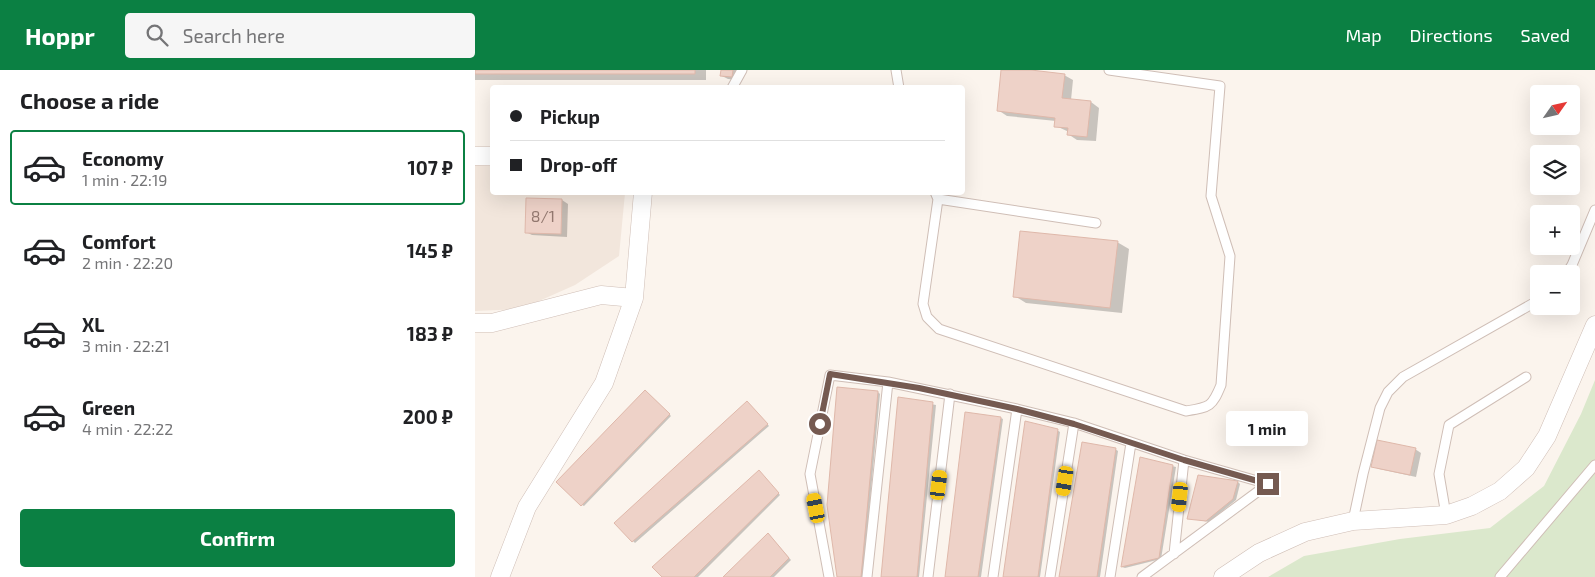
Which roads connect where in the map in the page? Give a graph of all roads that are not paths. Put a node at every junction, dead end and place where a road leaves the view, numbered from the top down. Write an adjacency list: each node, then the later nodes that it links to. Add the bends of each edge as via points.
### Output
1 (742, 70): 4 (lane)
2 (896, 70): 5 (lane)
3 (1109, 70): 9 (lane, via 1220,86 1211,196 1231,256 1221,385 1214,401 1204,408 1186,411 939,329 927,317 923,304)
4 (734, 85)
5 (898, 85)
6 (475, 156): 7 (street)
7 (490, 156)
8 (643, 195): 13 (street)
9 (937, 196): 11 (lane)
10 (1595, 210): 12 (lane)
11 (1096, 223)
12 (1572, 265)
13 (634, 298): 15 (street, via 601,295 492,323); 28 (street, via 604,383 527,508)
14 (1530, 305): 26 (lane, via 1403,377 1388,392 1380,408)
15 (475, 323)
16 (1595, 325): 25 (street, via 1547,436 1526,468 1500,490 1472,506)
17 (1526, 377): 25 (lane, via 1449,424 1439,474)
18 (888, 382): 19 (lane); 29 (lane, via 830,374 810,474); 30 (lane)
19 (950, 394): 20 (lane); 31 (lane)
20 (1017, 409): 21 (lane); 32 (lane)
21 (1074, 424): 22 (lane); 33 (lane)
22 (1131, 443): 23 (lane); 34 (lane)
23 (1184, 460): 27 (lane); 27 (lane, via 1268,484)
24 (1595, 465): 37 (lane)
25 (1446, 515): 26 (street)
26 (1353, 521): 36 (street, via 1305,532 1259,553)
27 (1174, 554): 35 (lane)
28 (500, 577)
29 (829, 577)
30 (867, 577)
31 (928, 577)
32 (993, 577)
33 (1050, 577)
34 (1110, 577)
35 (1142, 577)
36 (1223, 577)
37 (1500, 577)

